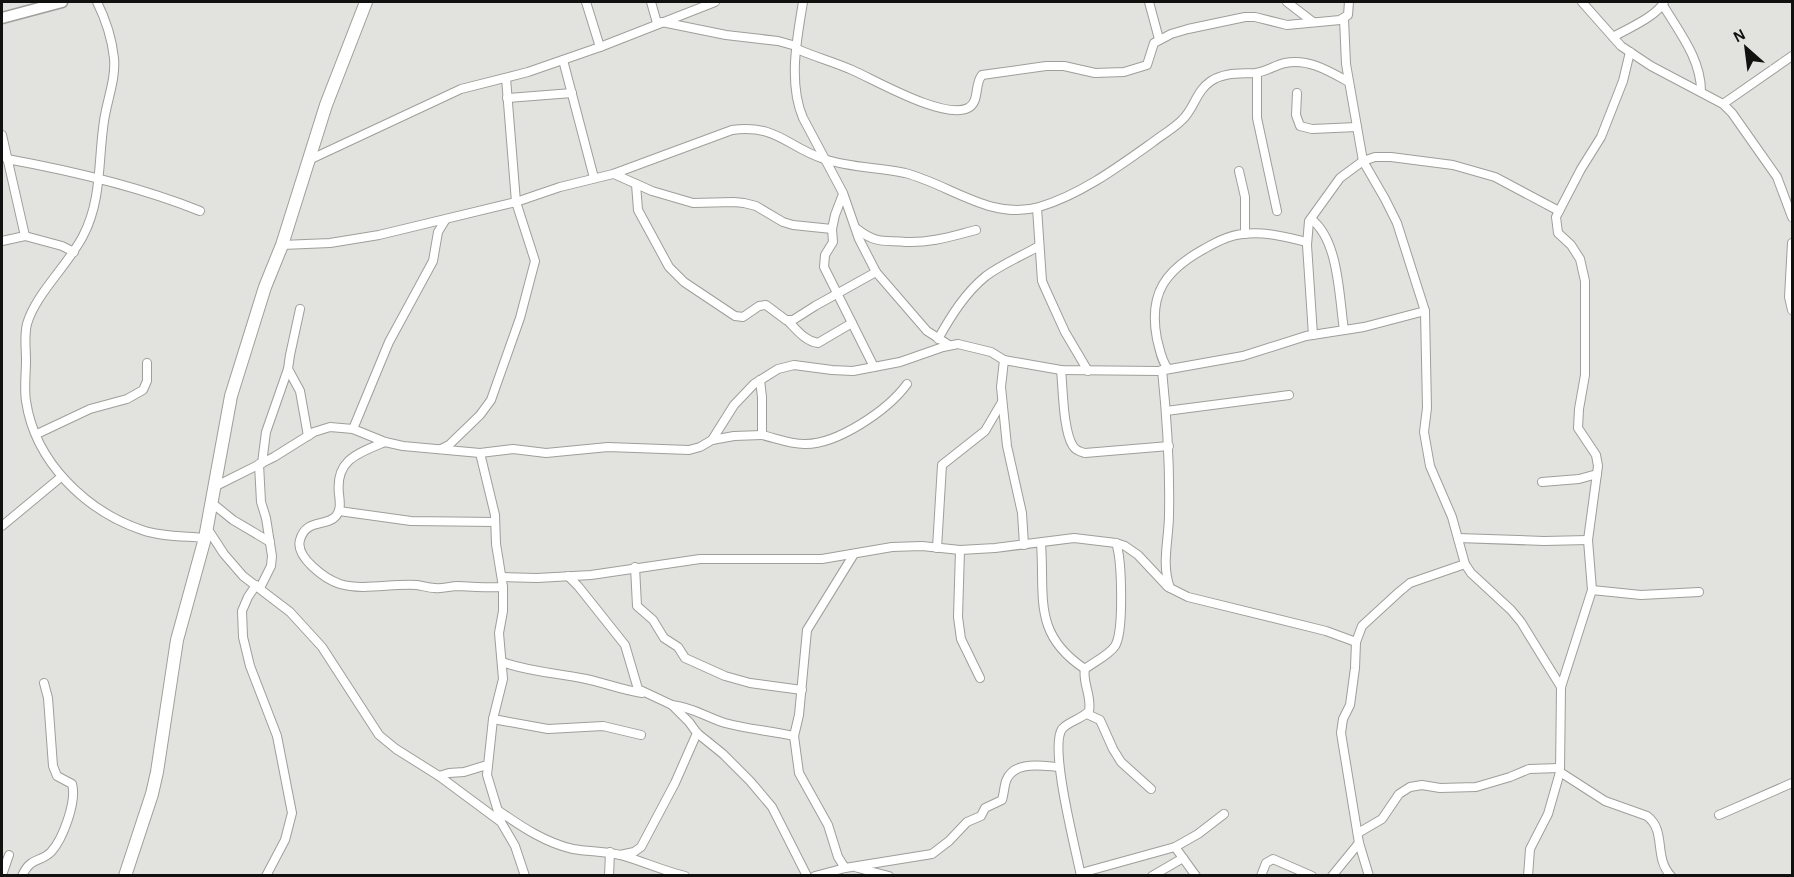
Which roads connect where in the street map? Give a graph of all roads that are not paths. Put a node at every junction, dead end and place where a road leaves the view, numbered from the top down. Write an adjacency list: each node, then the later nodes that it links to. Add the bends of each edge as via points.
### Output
1 (62, 2): 15 (street)
2 (97, 2): 43 (street, via 114,59)
3 (366, 2): 38 (main road)
4 (586, 2): 21 (street)
5 (651, 2): 17 (street)
6 (687, 2): 14 (street)
7 (715, 2): 14 (street)
8 (803, 2): 22 (street)
9 (1149, 2): 20 (street)
10 (1287, 2): 18 (street)
11 (1349, 2): 16 (street)
12 (1582, 2): 19 (street)
13 (1660, 4): 19 (street); 29 (street, via 1696,60)
14 (686, 12): 17 (street)
15 (2, 18)
16 (1344, 19): 18 (street); 28 (street)
17 (660, 22): 21 (street); 22 (street, via 778,41)
18 (1313, 22): 20 (street, via 1280,25 1245,17)
19 (1613, 38): 23 (street)
20 (1159, 39): 22 (street, via 1151,47 1147,65 1124,72 1095,74 1046,66 982,75 972,105 958,110 911,98)
21 (600, 47): 25 (street)
22 (797, 48): 37 (street, via 799,109)
23 (1630, 52): 29 (street); 50 (street, via 1601,137)
24 (1792, 56): 33 (street)
25 (563, 60): 27 (street); 30 (street)
26 (1257, 73): 28 (street, via 1297,61 1322,67); 47 (street, via 1218,77 1202,89 1183,119 1130,159 1082,188); 49 (street, via 1257,118)
27 (506, 78): 32 (street); 38 (street, via 461,89)
28 (1349, 82): 34 (street)
29 (1701, 92): 33 (street)
30 (572, 93): 32 (street); 42 (street)
31 (1297, 93): 34 (street, via 1300,126)
32 (507, 99): 46 (street)
33 (1722, 104): 51 (street, via 1777,177)
34 (1357, 127): 39 (street)
35 (2, 135): 36 (street)
36 (7, 159): 43 (street); 58 (street)
37 (823, 159): 41 (street, via 772,133 748,128 732,130); 45 (street); 47 (street, via 917,176 986,205)
38 (309, 160): 62 (main road)
39 (1363, 161): 50 (street, via 1391,157 1453,165 1495,177); 53 (street, via 1340,178); 69 (street, via 1397,223)
40 (1239, 171): 57 (street, via 1245,197)
41 (613, 174): 42 (street); 44 (street)
42 (594, 178): 46 (street)
43 (99, 179): 48 (street); 64 (street, via 91,217)
44 (636, 184): 54 (street, via 693,203 744,203 783,222); 70 (street, via 642,217 669,267 684,282 735,316 743,317 766,305)
45 (843, 193): 54 (street); 55 (street)
46 (516, 202): 52 (street); 95 (street, via 535,261 520,318 487,407)
47 (1037, 208): 63 (street)
48 (200, 211)
49 (1277, 211)
50 (1559, 211): 98 (street, via 1558,233 1580,259 1586,281 1585,375 1578,428 1596,455)
51 (1792, 214)
52 (446, 219): 62 (street, via 380,236); 88 (street, via 438,232 433,261 389,342)
53 (1311, 219): 60 (street); 72 (street, via 1330,245)
54 (832, 229): 66 (street, via 833,242 823,260)
55 (856, 229): 56 (street, via 884,243 930,242); 65 (street)
56 (976, 230)
57 (1245, 234): 60 (street); 81 (street, via 1201,251 1174,267 1165,280 1155,315)
58 (25, 236): 59 (street); 64 (street)
59 (2, 241)
60 (1307, 242): 73 (street)
61 (1792, 243): 68 (street)
62 (282, 245): 101 (main road, via 233,388)
63 (1039, 246): 74 (street, via 979,282); 82 (street, via 1045,288)
64 (74, 252): 89 (street, via 27,324 26,396)
65 (876, 273): 66 (street); 74 (street)
66 (838, 294): 70 (street); 71 (street)
67 (300, 309): 79 (street)
68 (1792, 310)
69 (1425, 311): 72 (street); 107 (street, via 1426,444 1430,466)
70 (788, 321): 71 (street, via 803,336 818,343)
71 (852, 323): 78 (street)
72 (1344, 330): 73 (street)
73 (1313, 335): 81 (street, via 1243,356)
74 (938, 339): 75 (street)
75 (949, 345): 76 (street, via 974,346); 78 (street)
76 (1004, 360): 80 (street); 86 (street, via 1000,380)
77 (147, 363): 89 (street, via 143,390)
78 (874, 367): 83 (street, via 832,370 794,365)
79 (288, 369): 91 (street, via 300,391); 97 (street, via 266,432)
80 (1062, 370): 82 (street); 94 (street, via 1065,410 1075,449 1085,453)
81 (1165, 370): 82 (street); 87 (street)
82 (1088, 371)
83 (760, 380): 90 (street); 92 (street, via 734,405)
84 (908, 384): 90 (street, via 895,399 845,433 806,444)
85 (1289, 395): 87 (street)
86 (1003, 402): 112 (street); 113 (street, via 985,431 942,465)
87 (1166, 411): 94 (street)
88 (353, 429): 91 (street, via 330,427); 93 (street)
89 (37, 434): 99 (street)
90 (762, 435): 92 (street)
91 (308, 436): 97 (street)
92 (712, 440): 96 (street, via 682,450 608,447 546,453 513,449)
93 (385, 442): 95 (street); 103 (street, via 355,455 340,471)
94 (1169, 446): 122 (street, via 1165,569)
95 (441, 449): 96 (street)
96 (480, 453): 104 (street)
97 (261, 463): 101 (street); 109 (street, via 261,502)
98 (1597, 474): 100 (street); 108 (street)
99 (61, 477): 105 (street); 106 (street, via 93,504 132,526 151,533)
100 (1542, 482)
101 (216, 486): 102 (main road)
102 (212, 503): 106 (main road); 109 (street)
103 (339, 511): 104 (street, via 411,521); 121 (street, via 333,519 306,529 299,546 304,559 331,580 351,586)
104 (495, 522): 119 (street)
105 (2, 526)
106 (206, 533): 120 (street, via 243,576); 161 (main road, via 177,640 152,794)
107 (1458, 538): 108 (street); 116 (street)
108 (1588, 540): 123 (street)
109 (270, 542): 120 (street, via 271,566)
110 (1041, 543): 111 (street, via 1074,538); 112 (street); 127 (street, via 1043,615 1058,645)
111 (1116, 543): 122 (street, via 1130,548); 127 (street, via 1122,586 1118,640 1112,650)
112 (1024, 545): 114 (street)
113 (937, 548): 114 (street); 115 (street, via 892,547)
114 (960, 549): 128 (street, via 957,598 961,639)
115 (854, 554): 117 (street, via 803,560 700,559); 131 (street, via 808,627)
116 (1465, 564): 125 (street, via 1410,583 1367,620); 130 (street, via 1521,622)
117 (634, 567): 118 (street); 131 (street, via 637,606 685,658 750,683)
118 (568, 576): 119 (street); 132 (street, via 625,645 636,685)
119 (502, 577): 121 (street)
120 (258, 587): 142 (street, via 290,612 322,647 380,735); 162 (street, via 242,611 243,637 277,736 292,813 285,840)
121 (504, 588): 126 (street, via 499,633)
122 (1170, 588): 125 (street, via 1188,597)
123 (1592, 590): 124 (street, via 1641,595); 130 (street)
124 (1699, 592)
125 (1356, 642): 149 (street, via 1351,699 1341,733)
126 (502, 662): 132 (street); 135 (street, via 503,679)
127 (1085, 669): 134 (street, via 1090,699)
128 (980, 678)
129 (44, 683): 160 (street, via 53,766 57,776 72,784 73,797 57,843 47,855 30,863)
130 (1562, 687): 141 (street)
131 (802, 690): 138 (street)
132 (645, 694): 133 (street)
133 (672, 705): 136 (street); 138 (street, via 736,726)
134 (1087, 714): 140 (street, via 1060,733); 144 (street, via 1100,720 1121,762)
135 (493, 719): 137 (street, via 548,729 603,726); 139 (street)
136 (697, 733): 154 (street, via 641,848); 165 (street, via 739,769 767,800)
137 (641, 735)
138 (794, 736): 156 (street, via 799,774 828,825 837,857)
139 (487, 765): 142 (street); 145 (street, via 488,781)
140 (1059, 767): 156 (street, via 1031,765 1018,769 1007,779 1000,801 967,822 932,854); 157 (street)
141 (1560, 770): 149 (street, via 1529,769 1476,787 1410,787 1399,794 1382,819); 174 (street, via 1548,814 1530,849); 175 (street, via 1605,801 1652,820 1660,839 1661,859)
142 (439, 776): 148 (street)
143 (1792, 783): 147 (street)
144 (1151, 789)
145 (499, 811): 148 (street); 152 (street, via 555,843)
146 (1224, 813): 151 (street)
147 (1719, 815)
148 (501, 822): 163 (street, via 515,846)
149 (1358, 833): 150 (street)
150 (1359, 843): 172 (street); 173 (street)
151 (1175, 846): 155 (street); 157 (street)
152 (610, 852): 154 (street); 164 (street)
153 (9, 855): 158 (street)
154 (620, 855): 159 (street)
155 (1183, 858): 168 (street); 169 (street)
156 (850, 868): 166 (street); 167 (street)
157 (1081, 874)
158 (2, 875)
159 (681, 875)
160 (22, 876)
161 (125, 876)
162 (266, 876)
163 (525, 876)
164 (609, 876)
165 (807, 876)
166 (815, 876)
167 (889, 876)
168 (1152, 876)
169 (1196, 876)
170 (1261, 876): 171 (street, via 1266,863 1273,860)
171 (1312, 876)
172 (1332, 876)
173 (1369, 876)
174 (1528, 876)
175 (1671, 876)

